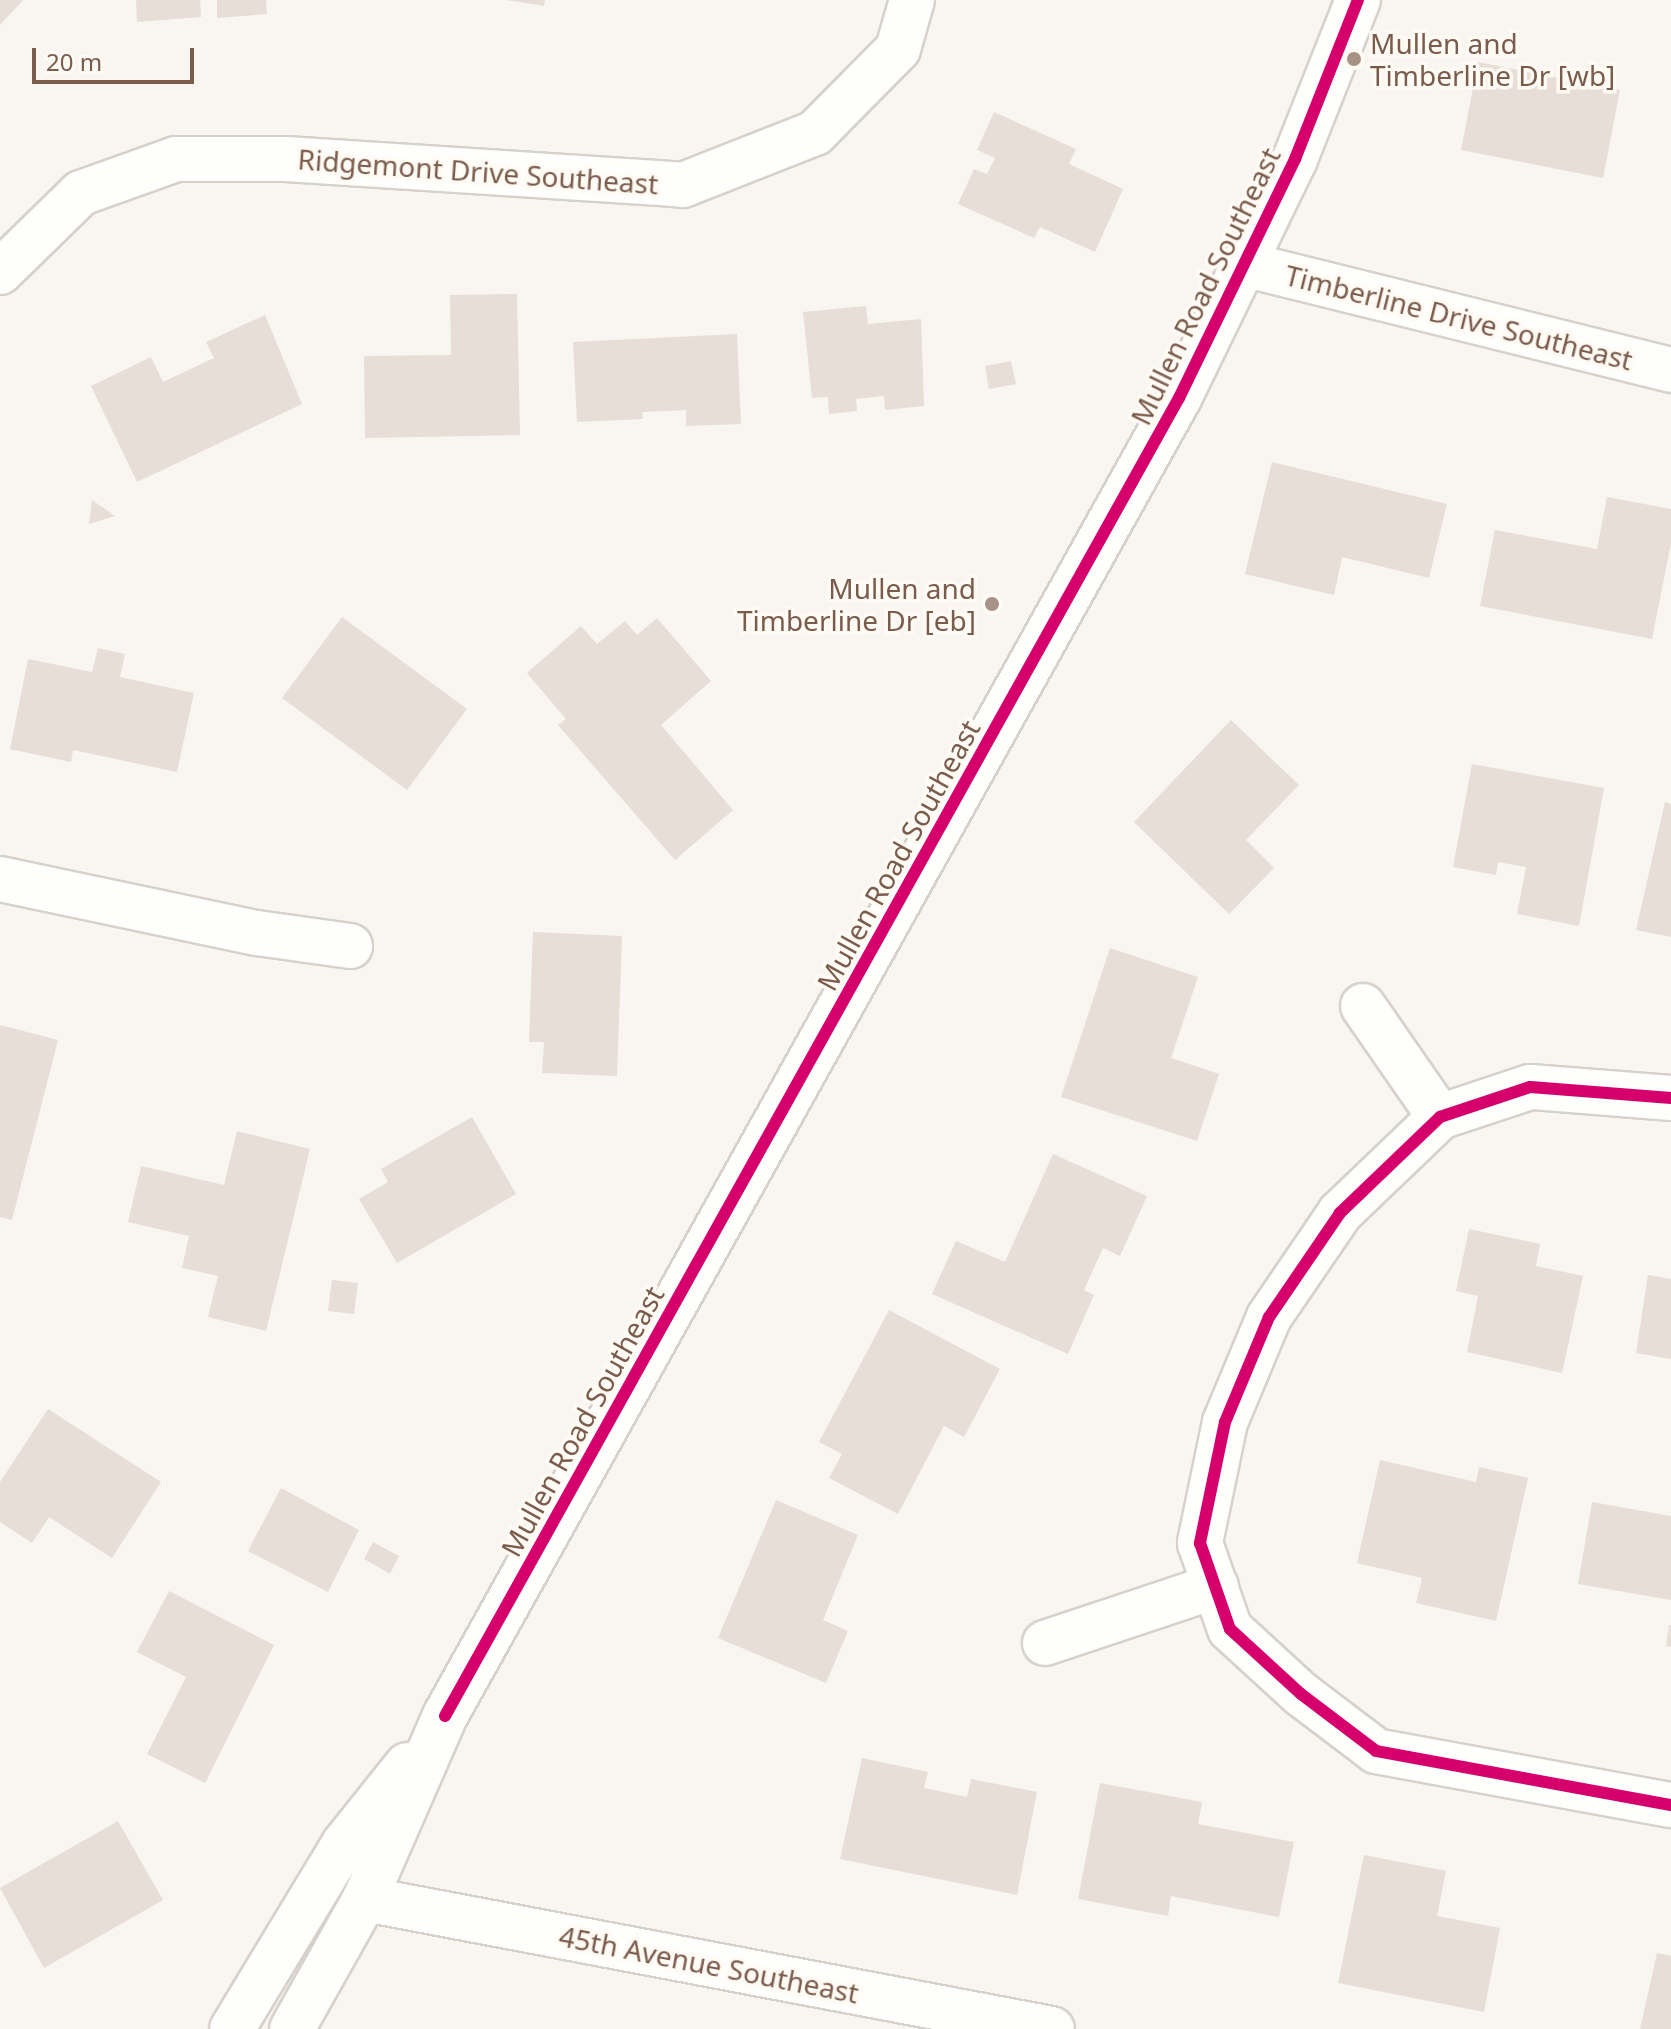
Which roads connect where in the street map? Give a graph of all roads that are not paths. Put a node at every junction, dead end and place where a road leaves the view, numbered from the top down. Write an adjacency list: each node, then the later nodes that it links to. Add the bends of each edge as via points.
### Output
1 (912, 0): 4 (street, Ridgemont Drive Southeast, via 898,49 815,133 683,185 286,159 176,159 81,193)
2 (1358, 0): 3 (street, Mullen Road Southeast, via 1310,127)
3 (1247, 265): 5 (street, Timberline Drive Southeast); 13 (street, Mullen Road Southeast, via 1046,640)
4 (0, 272)
5 (1671, 370)
6 (0, 879): 7 (street, via 257,933)
7 (350, 946)
8 (1363, 1006): 10 (street)
9 (1671, 1098): 10 (street, via 1530,1087)
10 (1440, 1117): 11 (street, via 1340,1213 1269,1317 1225,1422 1200,1543)
11 (1216, 1586): 12 (street); 14 (street, via 1230,1629 1301,1694 1376,1751)
12 (1045, 1643)
13 (445, 1716): 15 (street, Mullen Road Southeast); 16 (street, Mullen Road Southeast, via 344,1844)
14 (1671, 1805)
15 (365, 1899): 17 (street, Mullen Road Southeast); 18 (street, 45th Avenue Southeast)
16 (232, 2029)
17 (292, 2029)
18 (1052, 2029)

